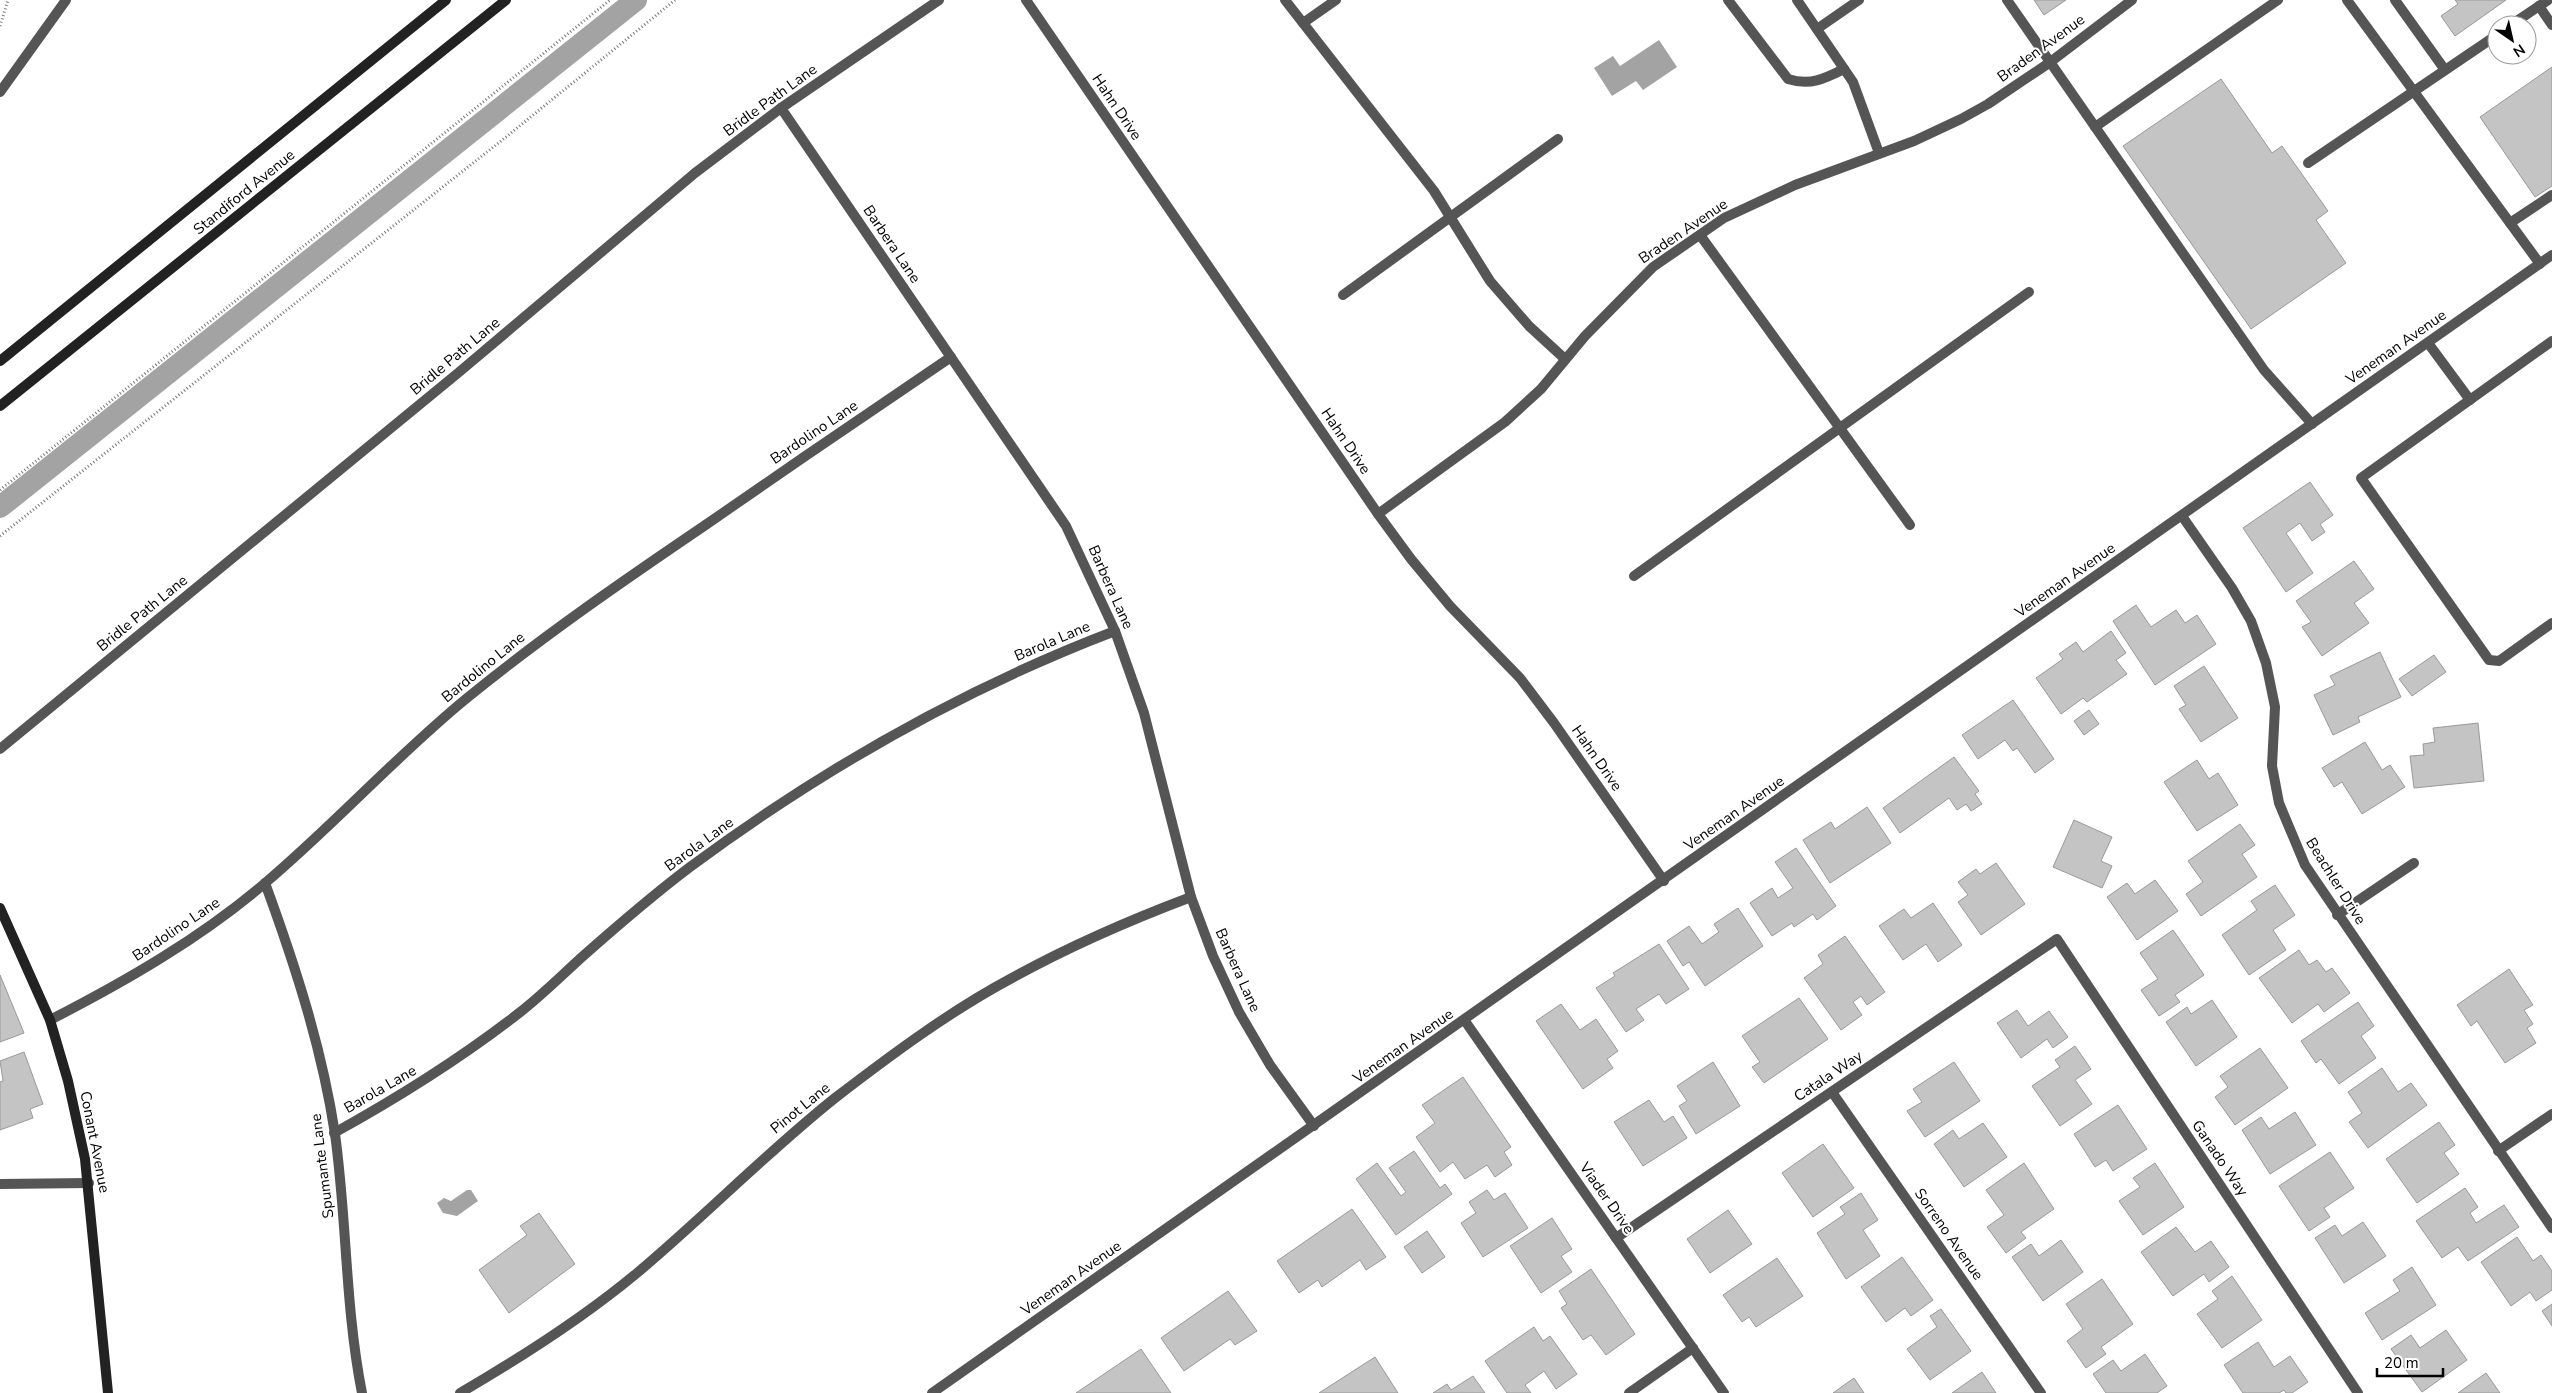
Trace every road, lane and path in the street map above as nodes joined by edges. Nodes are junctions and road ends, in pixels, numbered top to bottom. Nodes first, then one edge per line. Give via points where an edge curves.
1 (8, 0) edge
2 (66, 0) edge
3 (446, 0) edge
4 (506, 0) edge
5 (610, 0) edge
6 (675, 0) edge
7 (939, 0) edge
8 (1026, 0) edge
9 (1285, 0) edge
10 (1336, 0) edge
11 (1728, 0) edge
12 (1798, 0) edge
13 (1859, 0) edge
14 (2007, 0) edge
15 (2132, 0) edge
16 (2278, 0) edge
17 (2347, 0) edge
18 (2395, 0) edge
19 (2544, 3) edge
20 (2526, 15) edge
21 (1303, 23) junction
22 (2552, 25) edge
23 (0, 26) edge
24 (1817, 28) junction
25 (2487, 42) edge
26 (2049, 62) junction
27 (1844, 69) junction
28 (2445, 70) junction
29 (2413, 91) junction
30 (0, 92) edge
31 (782, 108) junction
32 (2095, 127) junction
33 (1558, 139) dead end
34 (1880, 153) junction
35 (2308, 163) dead end
36 (2552, 195) edge
37 (1451, 218) junction
38 (2510, 223) junction
39 (1700, 235) junction
40 (2552, 255) edge
41 (2540, 264) junction
42 (2029, 292) dead end
43 (1343, 294) dead end
44 (2552, 340) edge
45 (2428, 342) junction
46 (951, 357) junction
47 (1565, 359) junction
48 (0, 361) edge
49 (2470, 400) junction
50 (0, 406) edge
51 (2312, 424) junction
52 (1840, 428) junction
53 (0, 490) edge
54 (1378, 514) junction
55 (2182, 516) junction
56 (1910, 525) dead end
57 (0, 536) edge
58 (1634, 576) dead end
59 (2552, 623) edge
60 (1115, 631) junction
61 (0, 749) edge
62 (2414, 863) dead end
63 (1664, 881) junction
64 (265, 883) junction
65 (1191, 897) junction
66 (0, 908) edge
67 (2338, 915) junction
68 (2057, 939) joint
69 (50, 1020) junction
70 (1465, 1020) junction
71 (1832, 1092) junction
72 (2552, 1114) edge
73 (1314, 1126) junction
74 (334, 1133) junction
75 (2498, 1151) junction
76 (89, 1183) junction
77 (0, 1184) edge
78 (2552, 1228) edge
79 (1616, 1238) junction
80 (1693, 1348) junction
81 (108, 1393) edge
82 (362, 1393) edge
83 (460, 1393) edge
84 (932, 1393) edge
85 (1629, 1393) edge
86 (1724, 1393) edge
87 (2041, 1393) edge
88 (2358, 1393) edge

1 - 23 path
2 - 30 street
3 - 48 main road, Standiford Avenue
4 - 50 main road, Standiford Avenue
5 - 53 path
6 - 57 path
7 - 31 street, Bridle Path Lane
8 - 54 street, Hahn Drive
9 - 21 street
10 - 21 street
11 - 27 street via 1788,79 1802,83 1823,80
12 - 24 street
13 - 24 street
14 - 26 street
15 - 26 street, Braden Avenue
16 - 32 street
17 - 29 street
18 - 28 street
19 - 20 street
19 - 22 street
21 - 37 street via 1434,191
24 - 27 street
25 - 28 street
26 - 32 street
26 - 34 street, Braden Avenue via 1961,119
27 - 34 street via 1853,82
28 - 29 street
29 - 35 street
29 - 38 street
31 - 46 street, Barbera Lane
31 - 61 street, Bridle Path Lane via 695,174
32 - 51 street via 2264,370
33 - 37 street
34 - 39 street, Braden Avenue via 1795,184 1724,218
36 - 38 street
37 - 43 street
37 - 47 street via 1490,281 1529,326
38 - 41 street
39 - 47 street, Braden Avenue via 1653,267
39 - 52 street
40 - 41 street, Veneman Avenue
41 - 45 street, Veneman Avenue
42 - 52 street
44 - 49 street
45 - 49 street
45 - 51 street, Veneman Avenue
46 - 60 street, Barbera Lane via 1066,526
46 - 64 street, Bardolino Lane via 546,636 465,699
47 - 54 street, Braden Avenue via 1541,389 1505,422
49 - 59 street via 2361,478 2489,660 2499,661
51 - 55 street, Veneman Avenue
52 - 56 street
52 - 58 street
54 - 63 street, Hahn Drive via 1450,606 1520,678
55 - 63 street, Veneman Avenue
55 - 67 street, Beachler Drive via 2251,621 2266,662 2274,707 2272,766 2279,803 2305,864
60 - 65 street, Barbera Lane via 1144,713
60 - 74 street, Barola Lane via 999,680 926,717 781,803 689,868 521,1011 456,1060 397,1099
62 - 67 street
63 - 70 street, Veneman Avenue
64 - 69 street, Bardolino Lane via 176,950
64 - 74 street, Spumante Lane via 290,949 312,1022
65 - 73 street, Barbera Lane via 1239,1012 1270,1065
65 - 83 street, Pinot Lane via 1081,942 1011,978 926,1031 777,1147 636,1274 510,1364
66 - 69 main road, Conant Avenue
67 - 75 street, Beachler Drive
68 - 71 street, Catala Way
68 - 88 street, Ganado Way
69 - 76 main road, Conant Avenue via 68,1081
70 - 73 street, Veneman Avenue
70 - 79 street, Viader Drive
71 - 79 street, Catala Way
71 - 87 street, Sorreno Avenue
72 - 75 street
73 - 84 street, Veneman Avenue
74 - 82 street, Spumante Lane via 343,1203 352,1344
75 - 78 street, Beachler Drive
76 - 77 street
76 - 81 main road, Conant Avenue
79 - 80 street, Viader Drive
80 - 85 street
80 - 86 street, Viader Drive

